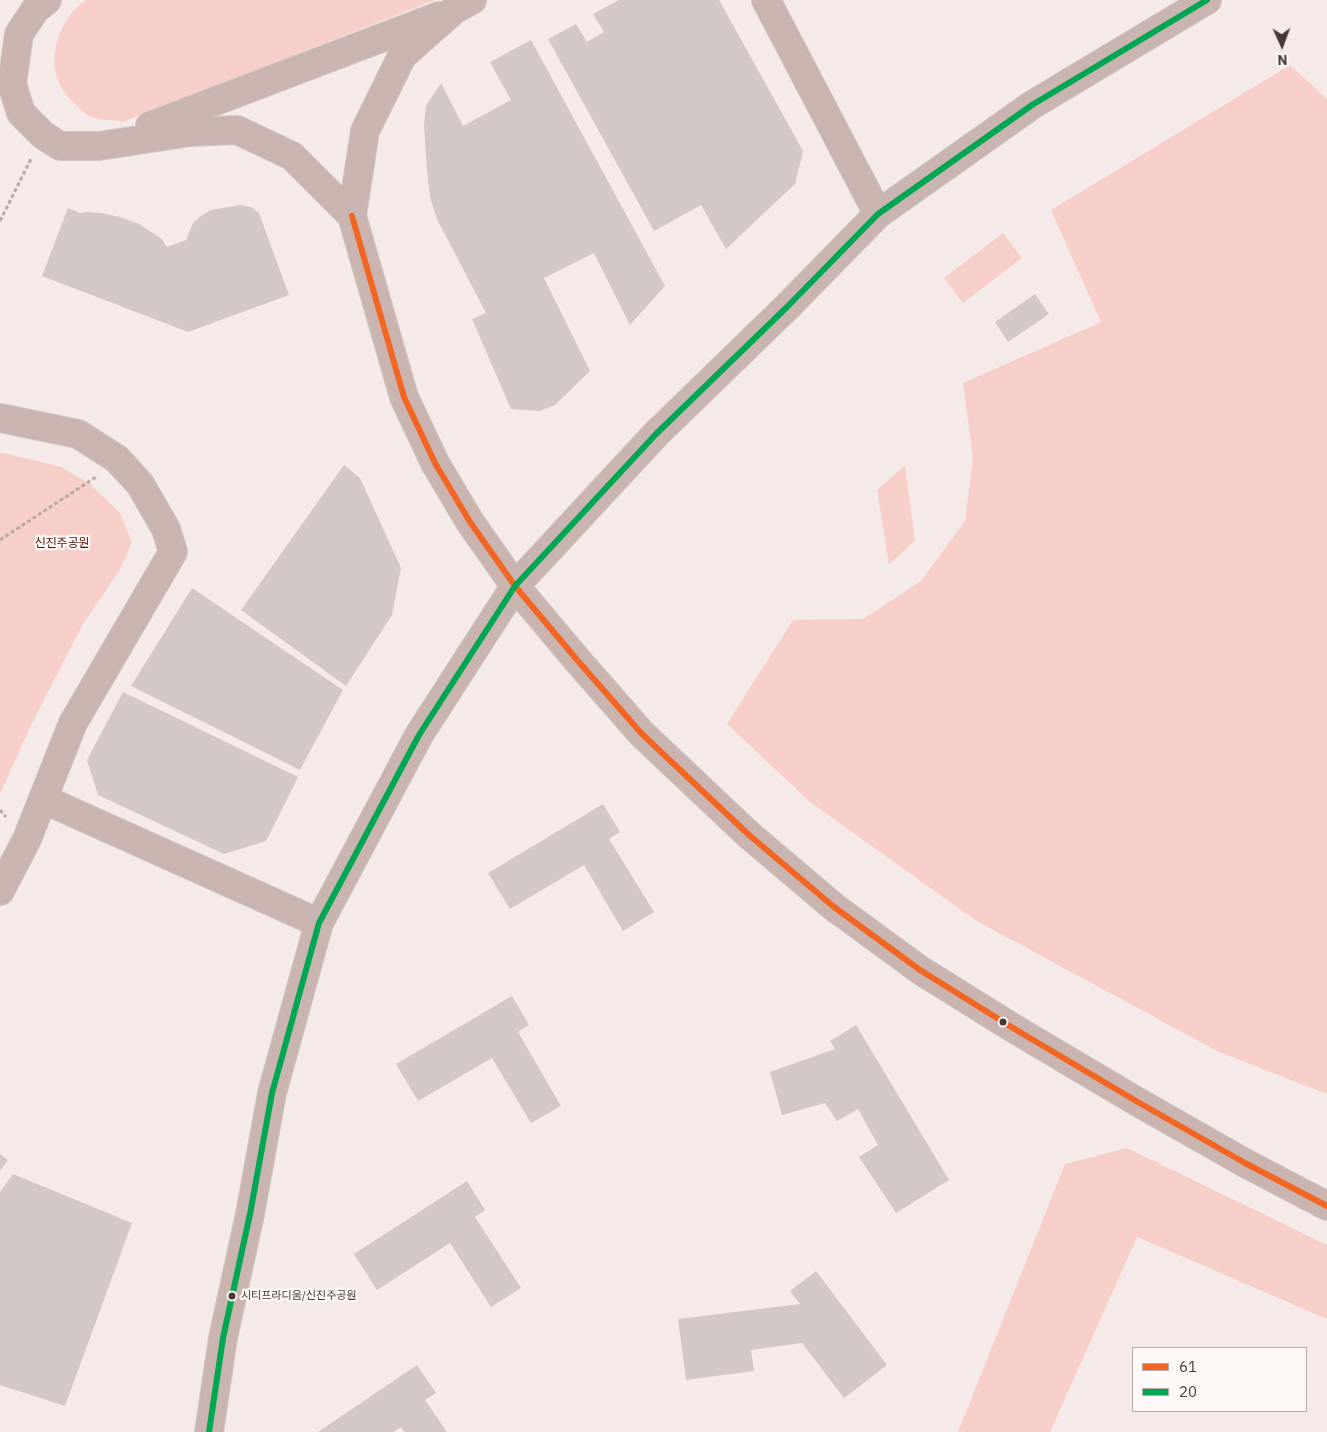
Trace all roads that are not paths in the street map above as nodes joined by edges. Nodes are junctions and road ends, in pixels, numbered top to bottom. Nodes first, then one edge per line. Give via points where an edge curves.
1 (47, 0) edge
2 (766, 0) edge
3 (1205, 0) edge
4 (463, 5) edge
5 (0, 56) edge
6 (6, 82) edge
7 (99, 146) junction
8 (878, 214) junction
9 (352, 216) junction
10 (0, 418) edge
11 (515, 586) junction
12 (44, 799) junction
13 (0, 891) edge
14 (319, 923) junction
15 (1327, 1206) edge
16 (208, 1432) edge

1 - 6 street via 35,10 19,34
2 - 8 street
3 - 8 street via 1032,105
4 - 7 street
4 - 9 street via 402,56 365,131
5 - 6 street
6 - 7 street via 22,113 43,135 60,146
7 - 9 street via 190,132 237,130 292,156
8 - 11 street via 656,434
9 - 11 street via 404,397 435,463 465,514
10 - 12 street via 78,434 117,459 140,484 166,529 172,552 73,723
11 - 14 street via 419,735
11 - 15 street via 642,734 749,835 834,907 920,970 1013,1028 1228,1154
12 - 13 street
12 - 14 street
14 - 16 street via 272,1093 223,1338

